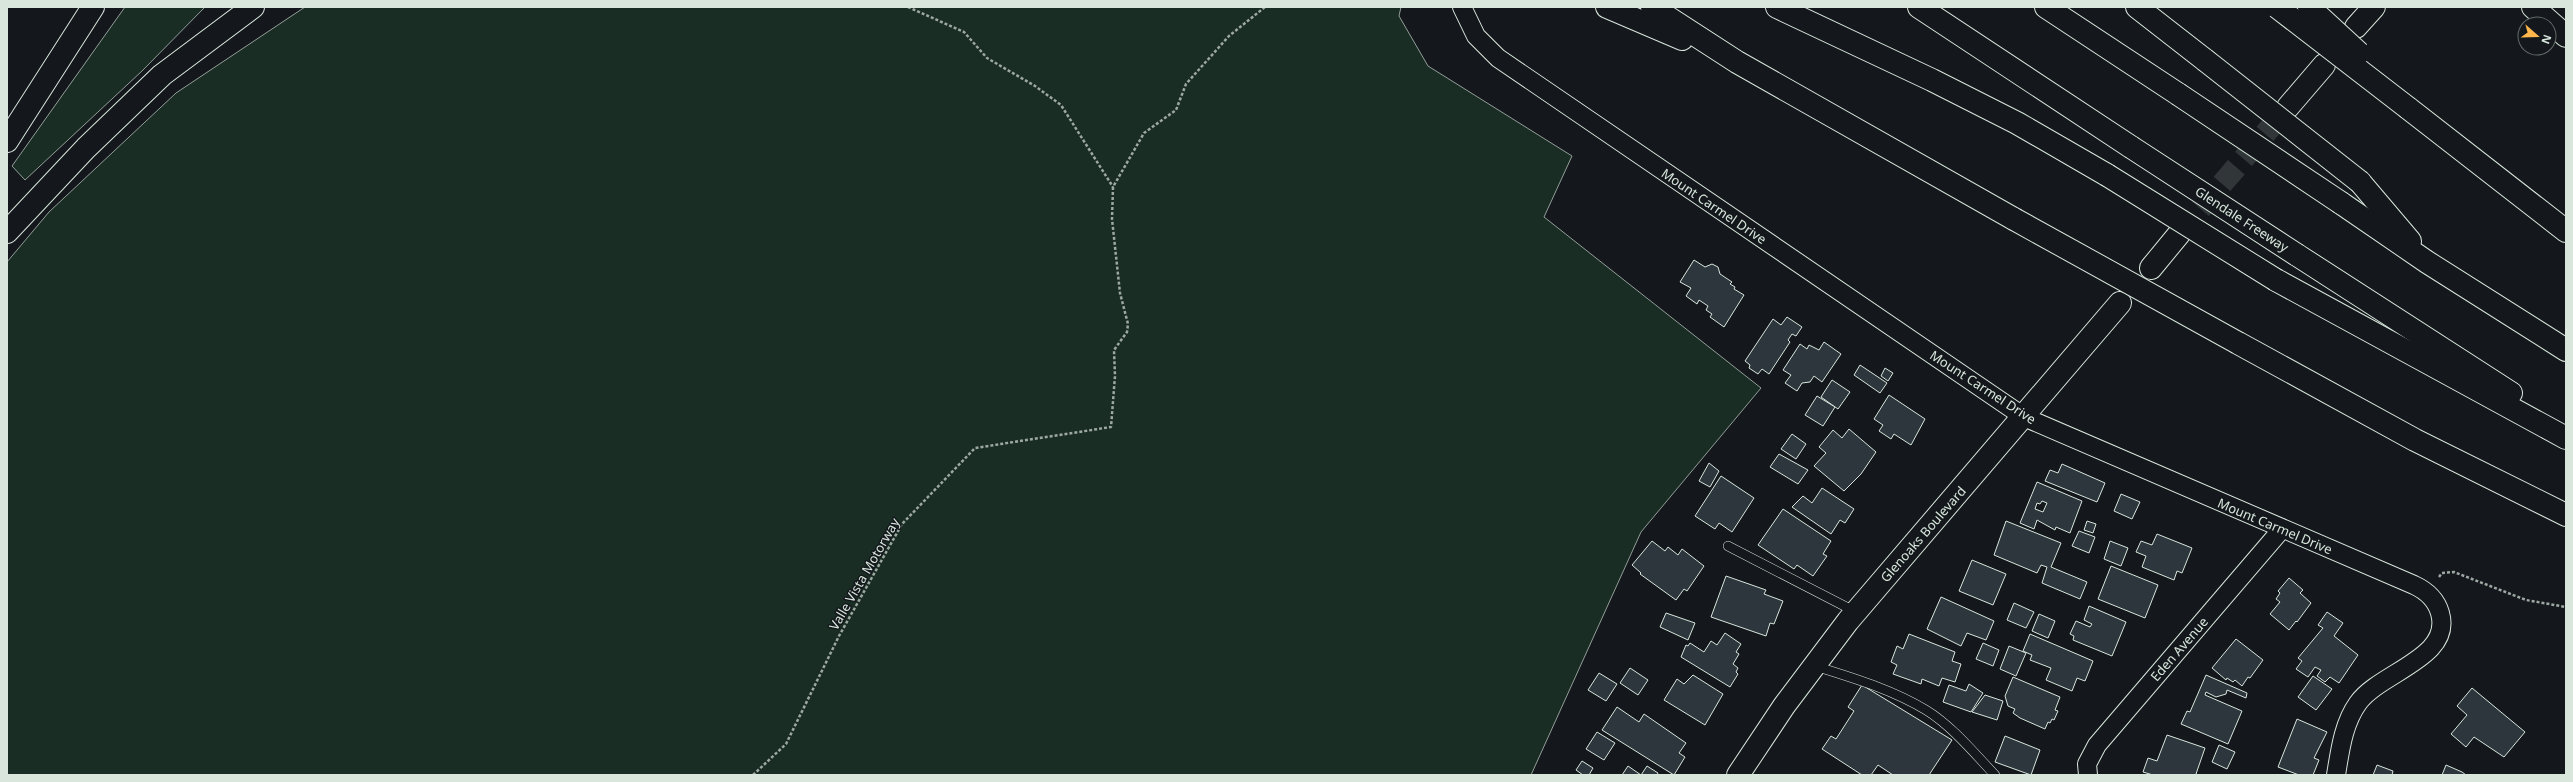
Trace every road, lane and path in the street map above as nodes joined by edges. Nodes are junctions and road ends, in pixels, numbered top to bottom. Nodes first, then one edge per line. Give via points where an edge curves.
1 (93, 7) edge
2 (253, 7) edge
3 (908, 7) edge
4 (1265, 7) edge
5 (1462, 7) edge
6 (1607, 7) edge
7 (1652, 7) edge
8 (1777, 7) edge
9 (1920, 7) edge
10 (2046, 7) edge
11 (2137, 7) edge
12 (2277, 7) edge
13 (2309, 7) edge
14 (2374, 7) edge
15 (2533, 7) edge
16 (2356, 27) dead end
17 (2566, 36) edge
18 (1737, 62) junction
19 (2324, 66) dead end
20 (2410, 105) junction
21 (2288, 107) tunnel mouth
22 (7, 140) edge
23 (1113, 187) junction
24 (2566, 231) edge
25 (7, 232) edge
26 (2179, 234) tunnel mouth
27 (2427, 262) junction
28 (2151, 268) dead end
29 (2120, 303) dead end
30 (2566, 350) edge
31 (2024, 417) junction
32 (2566, 428) edge
33 (2566, 438) edge
34 (2566, 515) edge
35 (2282, 529) junction
36 (1728, 546) dead end
37 (2430, 594) junction
38 (2566, 607) edge
39 (1856, 612) junction
40 (1815, 666) junction
41 (753, 775) edge
42 (1738, 775) edge
43 (1996, 775) edge
44 (2087, 775) edge
45 (2336, 775) edge

1 - 22 main road
2 - 25 main road via 162,75 86,148
3 - 23 path via 964,32 987,58 1035,86 1061,105
4 - 23 path via 1229,36 1186,84 1176,110 1144,133
5 - 31 street, Mount Carmel Drive via 1476,36 1498,58
6 - 18 main road
7 - 18 main road
8 - 33 main road, bridge via 2017,123 2107,175 2276,280
9 - 32 main road, Glendale Freeway, bridge via 2131,147
10 - 27 main road, bridge
11 - 27 main road, bridge via 2360,182
12 - 20 main road, bridge
13 - 20 main road, bridge
14 - 16 main road
15 - 17 main road
18 - 34 main road, bridge via 2014,219 2415,440
19 - 21 main road
20 - 24 main road via 2458,147
23 - 41 path, Valle Vista Motorway via 1112,219 1120,293 1128,324 1127,332 1114,350 1115,376 1111,427 975,448 902,524 839,636 786,744
26 - 28 main road
27 - 30 main road
29 - 31 main road, Glenoaks Boulevard
31 - 35 street, Mount Carmel Drive
31 - 39 main road, Glenoaks Boulevard
35 - 37 street, Mount Carmel Drive
35 - 44 street, Eden Avenue via 2097,745 2088,764
36 - 39 lane
37 - 38 path via 2442,573 2454,572 2526,600
37 - 45 street via 2435,600 2440,616 2438,641 2427,653 2375,686 2358,702 2342,740
39 - 40 main road, Glenoaks Boulevard
40 - 42 main road, Glenoaks Boulevard via 1784,706
40 - 43 lane via 1872,683 1927,710 1957,735

